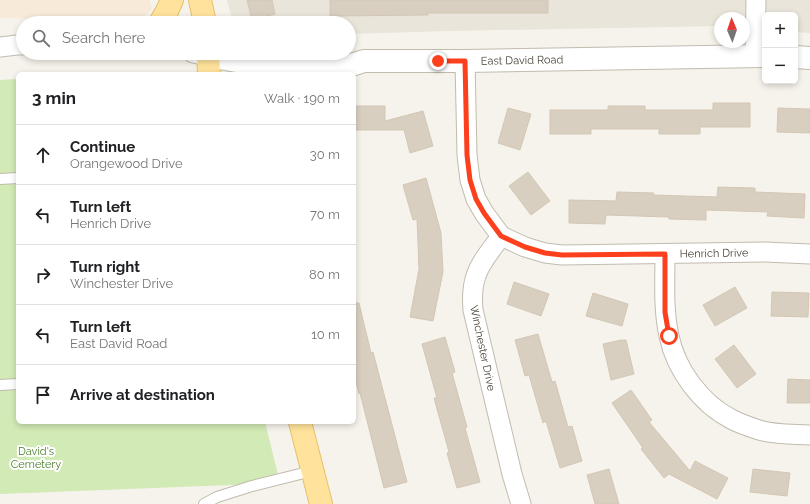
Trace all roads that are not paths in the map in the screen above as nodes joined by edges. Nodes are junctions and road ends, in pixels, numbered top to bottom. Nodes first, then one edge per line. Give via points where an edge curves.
1 (172, 0) edge
2 (200, 0) edge
3 (756, 0) edge
4 (164, 16) edge
5 (204, 16) edge
6 (16, 45) edge
7 (0, 47) edge
8 (760, 56) edge
9 (798, 57) edge
10 (810, 58) edge
11 (217, 60) edge
12 (465, 61) junction
13 (16, 178) edge
14 (0, 179) edge
15 (501, 236) junction
16 (665, 254) junction
17 (810, 254) edge
18 (0, 384) edge
19 (16, 384) edge
20 (300, 424) edge
21 (810, 435) edge
22 (312, 471) junction
23 (204, 504) edge
24 (321, 504) edge
25 (521, 504) edge

1 - 4 main road
2 - 5 main road
3 - 8 street
6 - 7 street
8 - 12 street, East David Road
9 - 10 street
11 - 12 street, East David Road via 345,67 364,61
12 - 15 street via 470,180 476,199
13 - 14 lane
15 - 16 street, Henrich Drive via 525,247 562,255
15 - 25 street, Winchester Drive via 476,275 472,293 473,310
16 - 17 street, Henrich Drive
16 - 21 street via 665,312 669,336 688,381 716,410 733,420 760,430
18 - 19 lane
20 - 22 main road
22 - 23 lane via 238,490
22 - 24 main road

